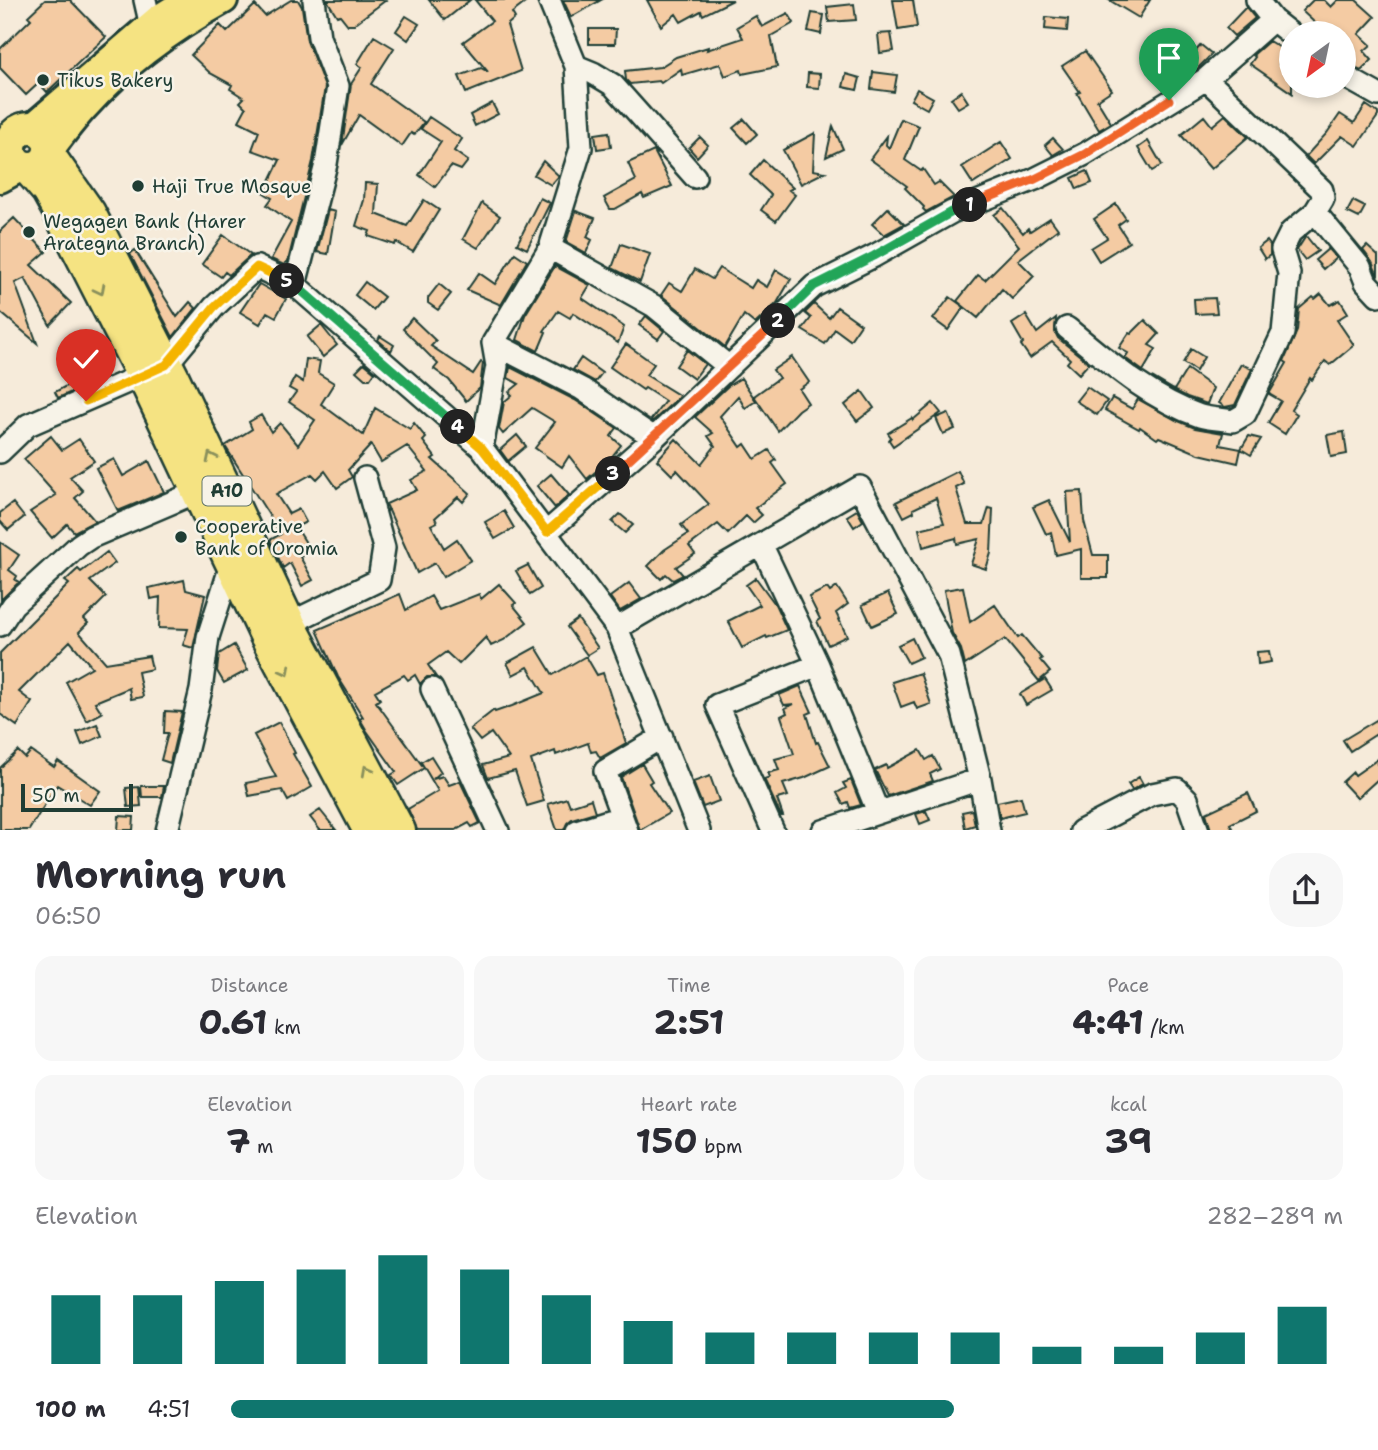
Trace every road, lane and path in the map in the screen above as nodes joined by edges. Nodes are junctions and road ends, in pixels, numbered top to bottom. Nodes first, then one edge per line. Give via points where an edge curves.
1 (188, 0) edge
2 (224, 0) edge
3 (314, 0) edge
4 (549, 0) edge
5 (1257, 0) edge
6 (1273, 20) junction
7 (151, 23) edge
8 (1279, 25) edge
9 (576, 66) junction
10 (1206, 79) junction
11 (1356, 83) edge
12 (1378, 95) edge
13 (21, 151) edge
14 (695, 177) dead end
15 (1315, 212) junction
16 (550, 248) junction
17 (295, 285) junction
18 (1378, 295) edge
19 (1067, 328) dead end
20 (493, 342) junction
21 (729, 368) junction
22 (155, 371) junction
23 (654, 438) junction
24 (482, 448) junction
25 (0, 452) edge
26 (365, 478) dead end
27 (199, 491) junction
28 (547, 532) junction
29 (762, 547) junction
30 (232, 562) junction
31 (0, 625) edge
32 (617, 628) junction
33 (278, 629) junction
34 (818, 665) junction
35 (432, 689) dead end
36 (662, 737) junction
37 (980, 779) junction
38 (878, 813) junction
39 (624, 824) edge
40 (851, 826) edge
41 (167, 830) edge
42 (370, 830) edge
43 (398, 830) edge
44 (498, 830) edge
45 (584, 830) edge
46 (699, 830) edge
47 (772, 830) edge
48 (829, 830) edge
49 (989, 830) edge
50 (1083, 830) edge
51 (1198, 830) edge

1 - 7 main road
2 - 7 main road
3 - 17 street via 319,37 338,86 326,164
4 - 9 street
5 - 6 street
6 - 8 street
6 - 10 street
7 - 13 main road
9 - 14 street via 613,85
9 - 16 street via 581,148
10 - 15 street via 1322,190 1323,200
10 - 21 street via 1085,154 952,212 814,286
11 - 12 street
13 - 22 highway, A10
15 - 18 street
15 - 19 street via 1291,232 1282,250 1289,273 1283,333 1245,414 1233,421 1201,416 1172,403 1123,373
16 - 20 street
16 - 21 street via 654,306
17 - 22 street via 257,267
17 - 24 street
20 - 23 street via 582,389
20 - 24 street via 497,366
21 - 23 street
22 - 25 street via 28,425
22 - 27 highway, A10
33 -> 22 highway, A10
23 - 28 street
24 - 28 street
26 - 33 street via 384,548 379,580
27 - 30 highway, A10
27 - 31 street via 79,545 13,606
28 - 32 street
29 - 32 street
29 - 34 street
29 - 37 street via 860,487 949,655
30 - 33 highway, A10
30 - 41 street via 208,636 201,690
32 - 36 street
33 -> 42 highway, A10
43 -> 33 highway, A10
34 - 38 street
34 - 47 street via 717,705
35 - 44 street
36 - 39 street via 605,771
36 - 46 street
37 - 38 street
37 - 49 street
38 - 40 street
39 - 45 street
40 - 48 street
50 - 51 street via 1152,794 1177,789 1187,799

